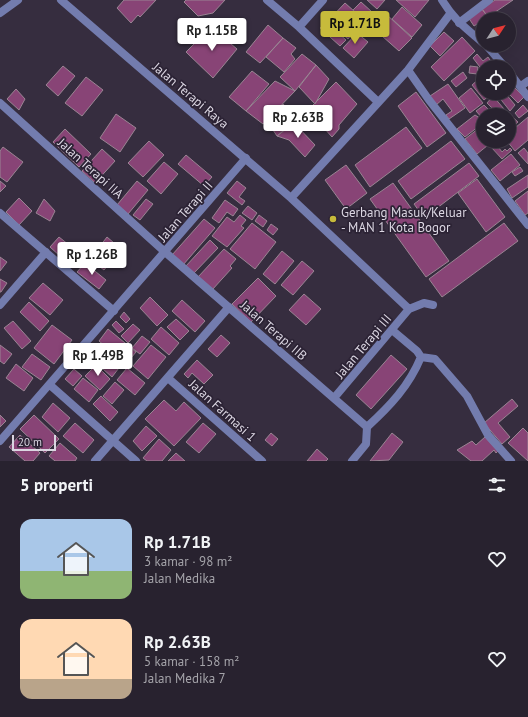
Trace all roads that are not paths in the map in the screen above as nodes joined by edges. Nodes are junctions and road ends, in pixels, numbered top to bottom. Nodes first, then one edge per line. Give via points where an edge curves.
1 (18, 0) edge
2 (61, 0) edge
3 (267, 0) edge
4 (323, 0) edge
5 (442, 0) edge
6 (489, 0) edge
7 (0, 14) edge
8 (450, 14) junction
9 (459, 23) junction
10 (299, 27) junction
11 (476, 37) edge
12 (492, 52) edge
13 (499, 60) edge
14 (408, 70) junction
15 (516, 80) edge
16 (528, 81) edge
17 (521, 86) junction
18 (528, 97) edge
19 (378, 102) junction
20 (0, 103) edge
21 (246, 158) junction
22 (291, 198) junction
23 (0, 213) edge
24 (528, 225) edge
25 (46, 252) junction
26 (165, 252) junction
27 (0, 305) edge
28 (432, 305) dead end
29 (229, 307) junction
30 (409, 309) junction
31 (114, 311) junction
32 (392, 330) junction
33 (421, 357) junction
34 (168, 378) junction
35 (50, 385) junction
36 (334, 398) junction
37 (367, 427) junction
38 (0, 441) edge
39 (113, 441) junction
40 (95, 461) edge
41 (136, 461) edge
42 (262, 461) edge
43 (352, 461) edge
44 (511, 461) edge

1 - 7 street
2 - 21 street, Jalan Terapi Raya
3 - 10 street
4 - 10 street
5 - 8 street
6 - 9 street
8 - 9 street
8 - 14 street
9 - 11 street
10 - 19 street
12 - 13 street
14 - 19 street
14 - 24 street
15 - 17 street
16 - 17 street
17 - 18 street
19 - 22 street
20 - 26 street, Jalan Terapi IIA
21 - 22 street, Jalan Terapi Raya
21 - 26 street, Jalan Terapi II
22 - 30 street, Jalan Terapi Raya
23 - 25 street
25 - 27 street
25 - 31 street
26 - 29 street, Jalan Terapi IIB
26 - 31 street, Jalan Terapi II
28 - 30 street via 424,303
29 - 34 street
29 - 36 street, Jalan Terapi IIB
30 - 32 street, Jalan Terapi III
31 - 35 street, Jalan Terapi II
32 - 33 street
32 - 36 street, Jalan Terapi III
33 - 37 street via 398,398
33 - 44 street via 435,359 467,396 488,435
34 - 39 street
34 - 42 street, Jalan Farmasi 1
35 - 38 street, Jalan Terapi II
35 - 39 street
36 - 37 street, Jalan Terapi IIB
37 - 43 street via 366,444
39 - 40 street
39 - 41 street

